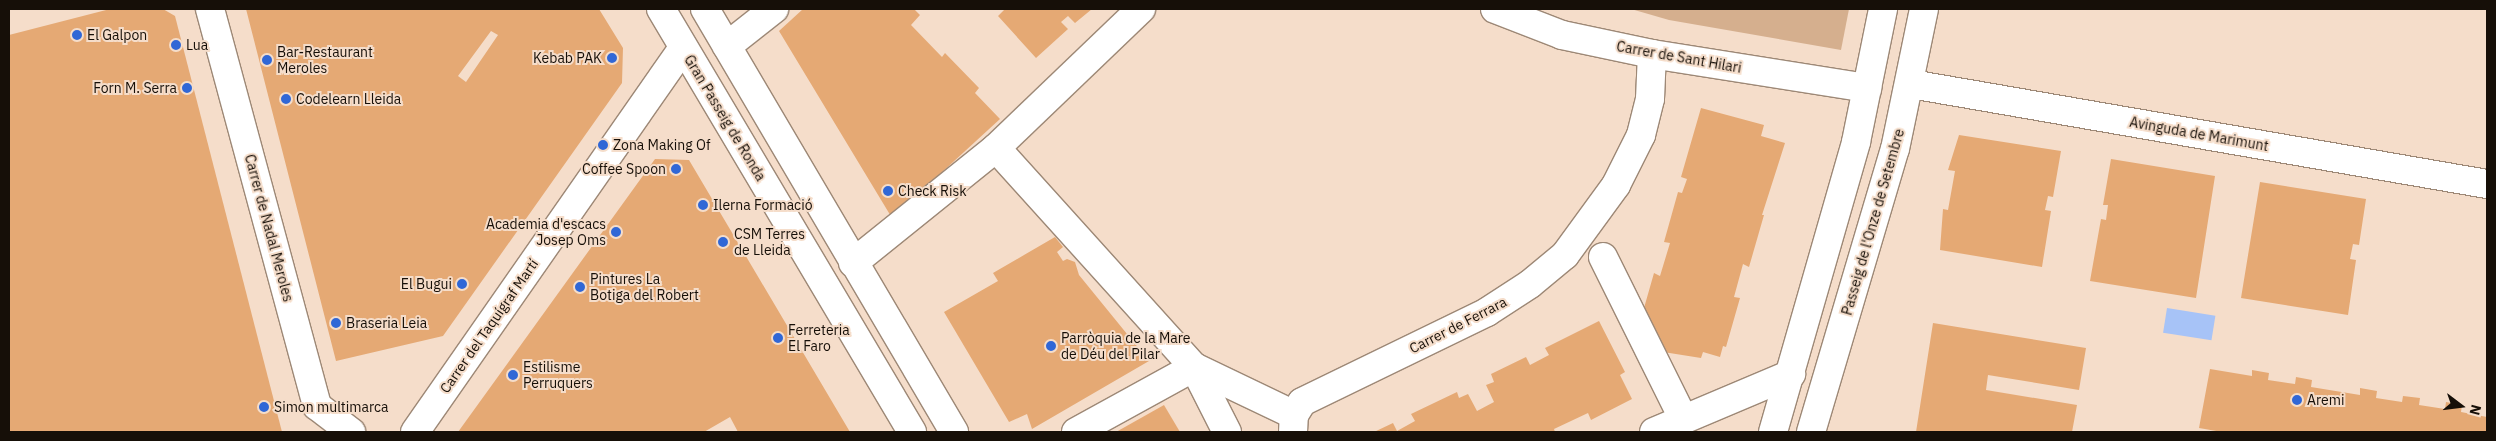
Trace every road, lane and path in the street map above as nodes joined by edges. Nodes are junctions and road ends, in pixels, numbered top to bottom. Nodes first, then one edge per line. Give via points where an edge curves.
1 (210, 9) edge
2 (660, 9) edge
3 (705, 9) edge
4 (1141, 9) edge
5 (1495, 9) edge
6 (1882, 9) edge
7 (1924, 9) edge
8 (770, 10) edge
9 (727, 46) junction
10 (683, 48) junction
11 (1652, 54) junction
12 (1911, 84) junction
13 (1867, 88) junction
14 (996, 148) junction
15 (2487, 184) edge
16 (1603, 257) dead end
17 (853, 263) junction
18 (1194, 367) junction
19 (1791, 374) junction
20 (1684, 418) junction
21 (1293, 426) edge
22 (351, 432) edge
23 (414, 432) edge
24 (912, 432) edge
25 (954, 432) edge
26 (1076, 432) edge
27 (1227, 432) edge
28 (1654, 432) edge
29 (1773, 432) edge
30 (1811, 432) edge

1 - 22 street, Carrer de Nadal Meroles via 317,406
2 - 10 street, Gran Passeig de Ronda
3 - 9 street
4 - 14 street
5 - 11 street, Carrer de Sant Hilari via 1562,35
6 - 13 street
7 - 12 street, Passeig de l'Onze de Setembre
8 - 9 street
9 - 17 street
10 - 23 street, Carrer del Taquígraf Martí
10 - 24 street, Gran Passeig de Ronda
11 - 13 street, Carrer de Sant Hilari
11 - 21 street, Carrer de Ferrara via 1650,99 1641,135 1616,185 1565,254 1509,300 1302,402
12 - 15 street, Avinguda de Marimunt
12 - 30 street, Passeig de l'Onze de Setembre via 1896,149
13 - 19 street via 1856,142
14 - 17 street
14 - 18 street
16 - 20 street
17 - 25 street
18 - 21 street
18 - 26 street
18 - 27 street
19 - 20 street
19 - 29 street
20 - 28 street

